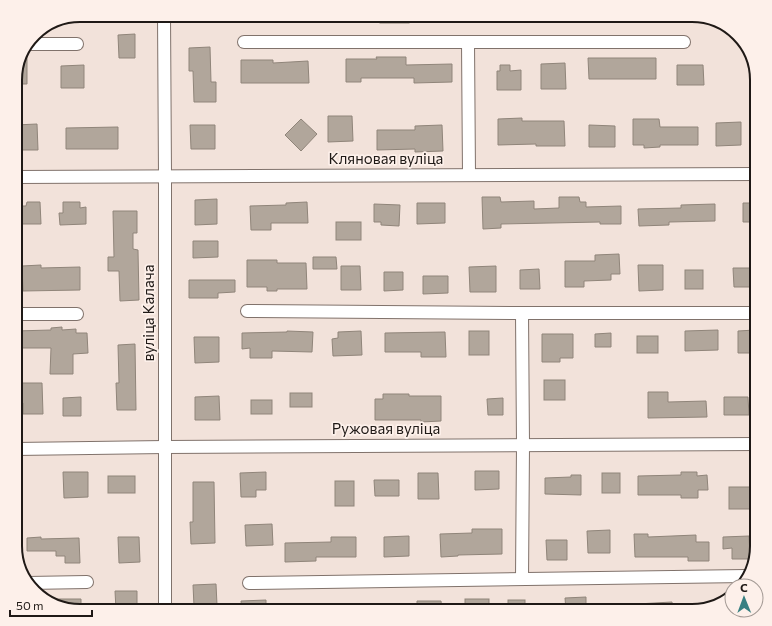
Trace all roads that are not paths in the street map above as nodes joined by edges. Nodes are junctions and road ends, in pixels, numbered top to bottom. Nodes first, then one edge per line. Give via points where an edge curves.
1 (164, 22) edge
2 (244, 42) dead end
3 (468, 42) junction
4 (684, 42) dead end
5 (35, 44) edge
6 (77, 44) dead end
7 (750, 174) edge
8 (469, 175) junction
9 (165, 176) junction
10 (22, 177) edge
11 (247, 311) dead end
12 (750, 313) edge
13 (22, 314) edge
14 (77, 314) dead end
15 (522, 314) junction
16 (750, 444) edge
17 (523, 445) junction
18 (165, 446) junction
19 (22, 448) edge
20 (741, 576) edge
21 (522, 579) junction
22 (87, 582) dead end
23 (36, 583) edge
24 (249, 583) dead end
25 (165, 604) edge

1 - 9 street, вуліца Калача
2 - 3 street
3 - 4 street
3 - 8 street
5 - 6 street
7 - 8 street, Кляновая вуліца
8 - 9 street, Кляновая вуліца
9 - 10 street, Кляновая вуліца
9 - 18 street, вуліца Калача
11 - 15 street
12 - 15 street
13 - 14 street
15 - 17 street
16 - 17 street, Ружовая вуліца
17 - 18 street, Ружовая вуліца
17 - 21 street
18 - 19 street, Ружовая вуліца
18 - 25 street, вуліца Калача
20 - 21 street
21 - 24 street
22 - 23 street

